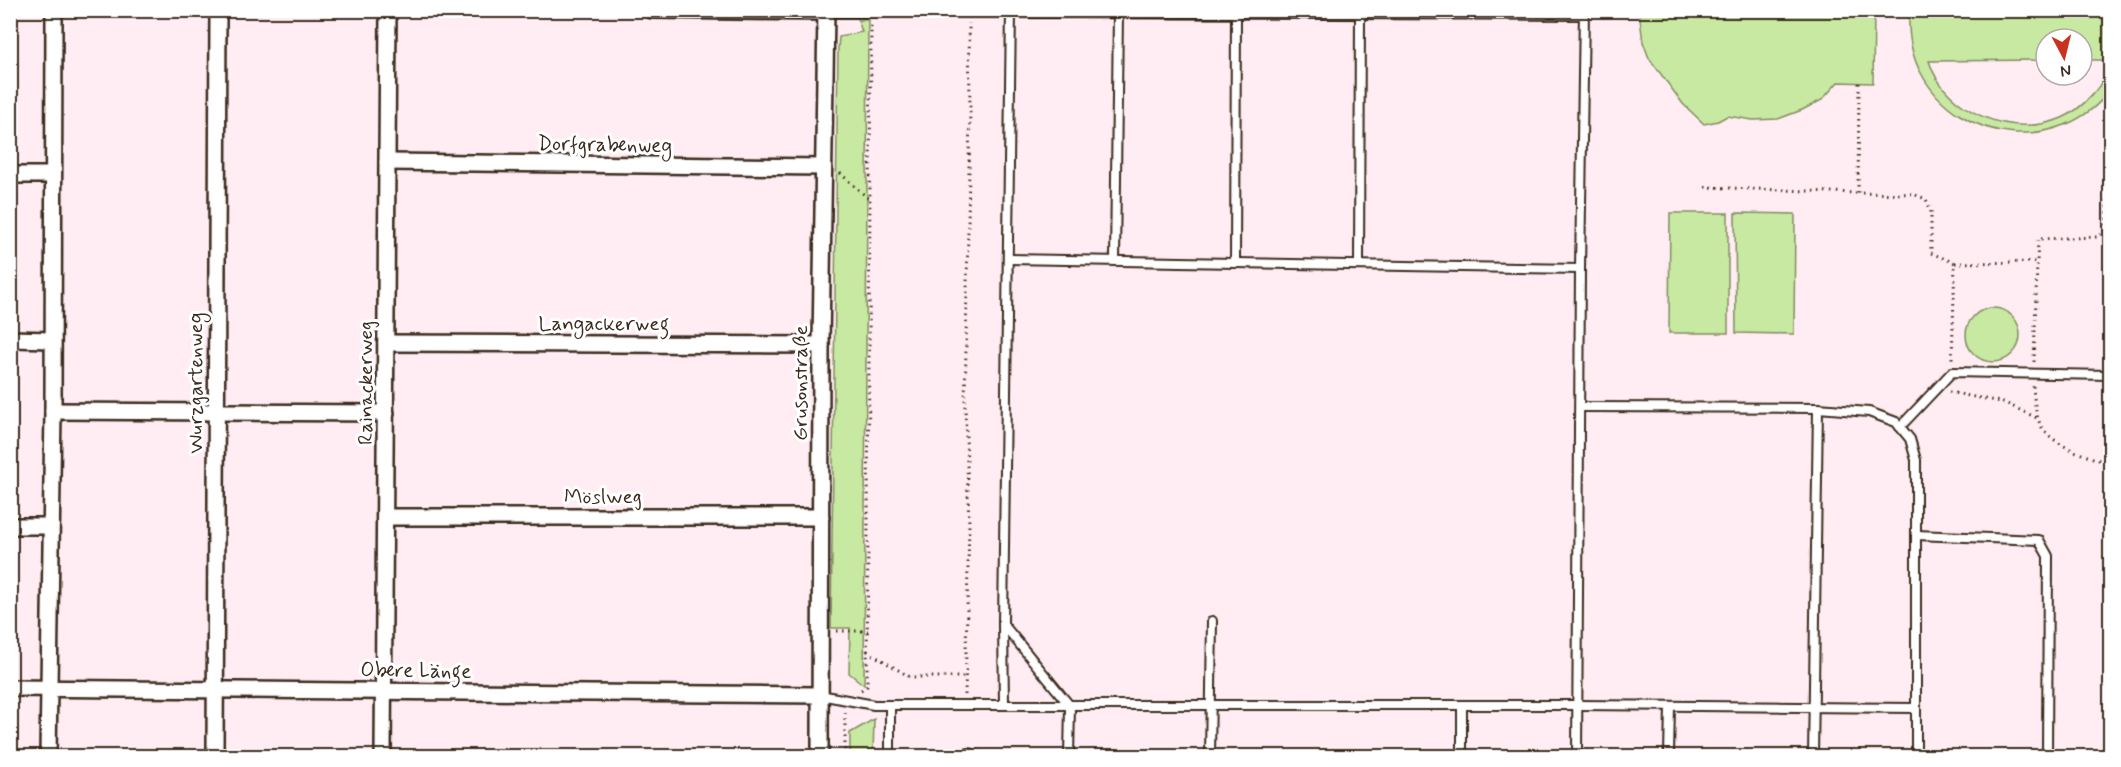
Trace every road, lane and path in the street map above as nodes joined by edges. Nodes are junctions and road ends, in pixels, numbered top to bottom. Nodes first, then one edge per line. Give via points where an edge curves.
1 (54, 10) edge
2 (218, 10) edge
3 (388, 10) edge
4 (652, 10) edge
5 (825, 11) edge
6 (872, 12) junction
7 (1011, 12) edge
8 (1504, 12) edge
9 (969, 13) junction
10 (1118, 13) junction
11 (1584, 13) edge
12 (1236, 14) junction
13 (1360, 14) junction
14 (1859, 83) dead end
15 (2110, 111) edge
16 (387, 162) junction
17 (823, 167) junction
18 (10, 175) edge
19 (53, 175) junction
20 (1705, 187) dead end
21 (1858, 193) junction
22 (870, 200) junction
23 (1009, 259) junction
24 (1115, 261) junction
25 (1234, 263) junction
26 (1955, 263) junction
27 (1359, 265) junction
28 (1580, 269) junction
29 (10, 339) edge
30 (53, 340) junction
31 (386, 343) junction
32 (821, 345) junction
33 (1952, 372) junction
34 (2110, 375) edge
35 (1935, 390) junction
36 (1580, 407) junction
37 (1818, 408) junction
38 (53, 411) junction
39 (216, 412) junction
40 (386, 413) junction
41 (2039, 419) dead end
42 (1900, 427) junction
43 (385, 517) junction
44 (821, 517) junction
45 (10, 526) edge
46 (51, 526) junction
47 (1916, 535) junction
48 (1212, 621) dead end
49 (1003, 624) junction
50 (820, 631) junction
51 (868, 631) junction
52 (867, 651) junction
53 (965, 677) junction
54 (10, 688) edge
55 (49, 688) junction
56 (214, 690) junction
57 (382, 690) junction
58 (820, 695) junction
59 (846, 700) junction
60 (890, 705) junction
61 (1004, 705) junction
62 (1462, 705) junction
63 (1577, 705) junction
64 (965, 706) junction
65 (1070, 706) junction
66 (1210, 706) junction
67 (1670, 706) junction
68 (1814, 707) junction
69 (1915, 708) junction
70 (48, 756) edge
71 (215, 756) edge
72 (382, 756) edge
73 (820, 756) edge
74 (845, 756) edge
75 (890, 756) edge
76 (958, 756) edge
77 (978, 756) edge
78 (1069, 756) edge
79 (1210, 756) edge
80 (1462, 756) edge
81 (1577, 756) edge
82 (1670, 756) edge
83 (1814, 756) edge
84 (1916, 756) edge
85 (2047, 756) edge

1 - 19 street
2 - 39 street, Wurzgartenweg
3 - 16 street, Rainackerweg
4 - 5 street
5 - 6 lane
5 - 17 street, Grusonstraße
6 - 9 lane
6 - 22 path
7 - 9 lane
7 - 10 lane
7 - 23 lane
8 - 11 lane
8 - 13 lane
9 - 53 path via 965,405 969,525
10 - 12 lane
10 - 24 lane
11 - 28 lane
12 - 13 lane
12 - 25 lane
13 - 27 lane
14 - 21 path
15 - 26 path via 2105,231 2098,237 2038,239 2037,262
16 - 17 street, Dorfgrabenweg
16 - 31 street, Rainackerweg
17 - 22 path via 834,168
17 - 32 street, Grusonstraße
18 - 19 street
19 - 30 street
20 - 21 path
21 - 26 path via 1913,194 1926,199 1931,211 1931,254
22 - 51 path
23 - 24 lane
23 - 49 lane
24 - 25 lane
25 - 27 lane
26 - 33 path
27 - 28 lane
28 - 36 lane
29 - 30 street
30 - 38 street
31 - 32 street, Langackerweg
31 - 40 street, Rainackerweg
32 - 44 street, Grusonstraße
33 - 34 lane
33 - 35 lane
35 - 41 path via 2005,403
35 - 42 lane
36 - 37 lane
36 - 63 lane
37 - 42 lane via 1869,412
37 - 68 lane
38 - 39 street
38 - 46 street
39 - 40 street
39 - 56 street, Wurzgartenweg
40 - 43 street, Rainackerweg
42 - 47 lane via 1910,439 1916,460
43 - 44 street, Möslweg
43 - 57 street, Rainackerweg
44 - 50 street, Grusonstraße
45 - 46 street
46 - 55 street
47 - 69 lane
47 - 85 lane via 2038,540 2048,556
48 - 66 lane
49 - 61 lane
49 - 65 lane
50 - 51 path
50 - 58 street, Grusonstraße
51 - 52 path
52 - 53 path via 910,677
52 - 59 path via 867,686
53 - 64 path
54 - 55 street, Obere Länge
55 - 56 street, Obere Länge
55 - 70 street
56 - 57 street, Obere Länge
56 - 71 street, Wurzgartenweg
57 - 58 street, Obere Länge
57 - 72 street, Rainackerweg
58 - 59 lane
58 - 73 street, Grusonstraße
59 - 60 lane
59 - 74 path
60 - 64 lane
60 - 75 lane
61 - 64 lane
61 - 65 lane
62 - 63 lane
62 - 66 lane
62 - 80 lane
63 - 67 lane
63 - 81 lane
65 - 66 lane
65 - 78 lane
66 - 79 lane
67 - 68 lane
67 - 82 lane
68 - 69 lane
68 - 83 lane
69 - 84 lane
76 - 77 lane

